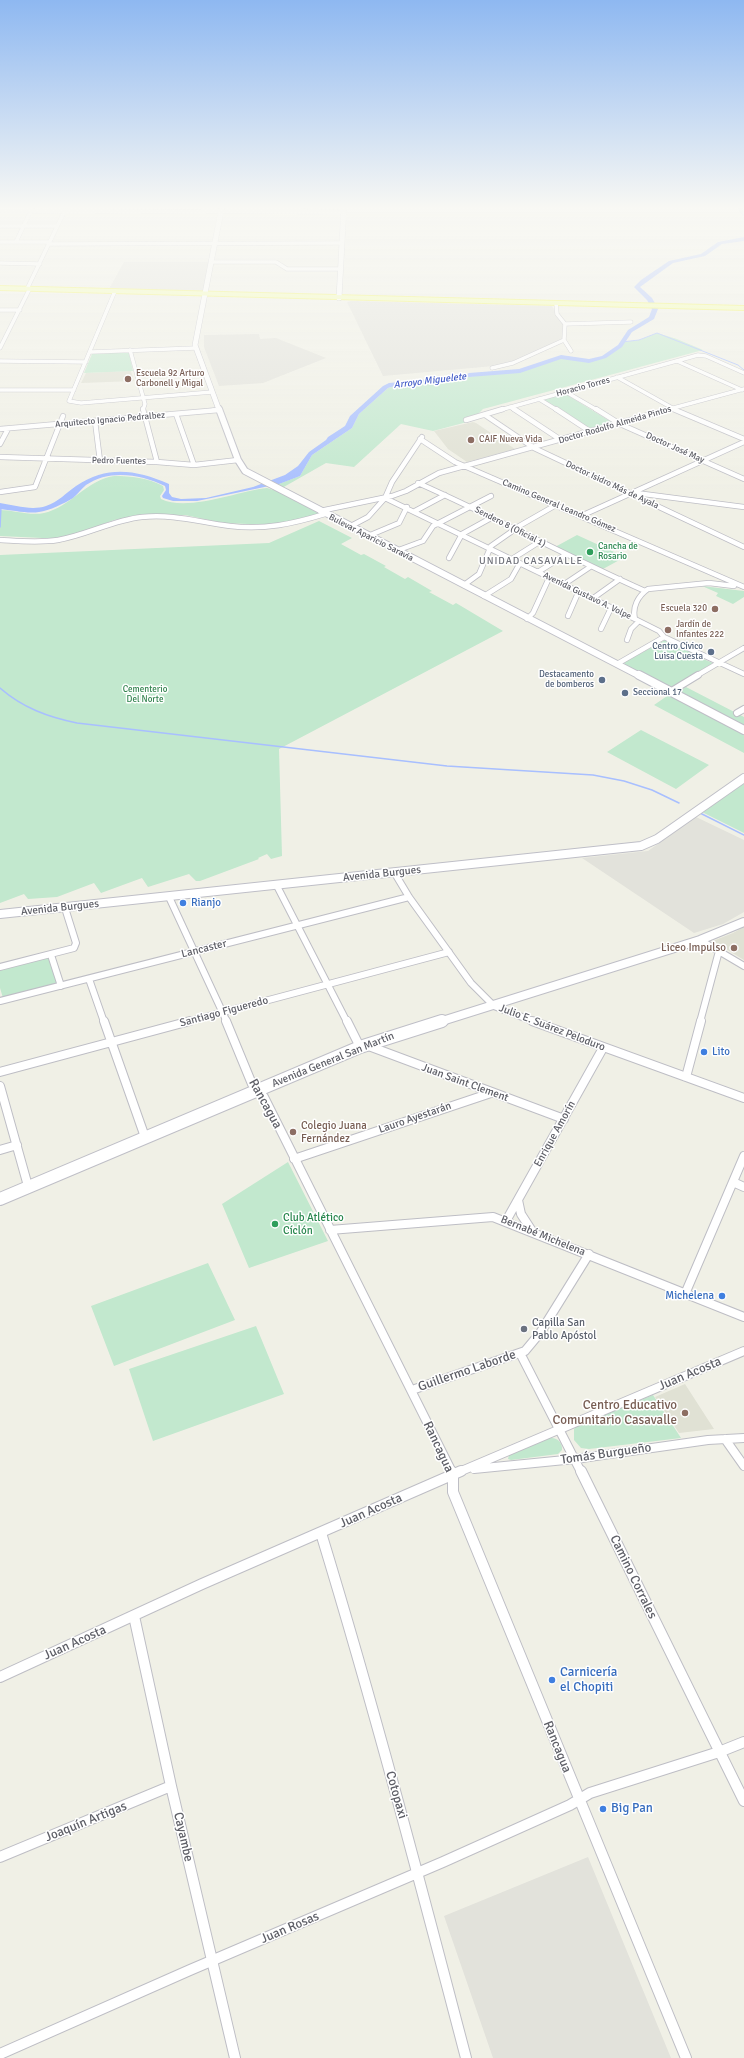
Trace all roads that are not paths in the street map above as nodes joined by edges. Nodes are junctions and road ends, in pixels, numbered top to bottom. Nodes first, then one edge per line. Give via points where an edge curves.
1 (24, 302) edge
2 (111, 302) edge
3 (202, 302) edge
4 (514, 302) edge
5 (556, 303) junction
6 (744, 308) edge
7 (0, 310) edge
8 (20, 310) junction
9 (631, 322) dead end
10 (565, 324) junction
11 (0, 334) edge
12 (7, 334) junction
13 (564, 340) junction
14 (0, 348) edge
15 (196, 348) junction
16 (130, 350) junction
17 (571, 351) dead end
18 (91, 352) junction
19 (0, 361) edge
20 (677, 361) junction
21 (86, 362) junction
22 (492, 368) dead end
23 (744, 373) edge
24 (617, 377) junction
25 (0, 390) edge
26 (74, 390) junction
27 (743, 390) edge
28 (212, 392) junction
29 (566, 392) junction
30 (143, 397) junction
31 (539, 399) junction
32 (510, 408) junction
33 (672, 409) junction
34 (219, 410) junction
35 (176, 414) junction
36 (485, 415) junction
37 (63, 416) dead end
38 (145, 416) junction
39 (466, 420) dead end
40 (95, 421) junction
41 (60, 424) junction
42 (620, 424) junction
43 (0, 429) edge
44 (8, 429) junction
45 (591, 432) junction
46 (744, 439) edge
47 (561, 440) junction
48 (744, 442) edge
49 (0, 444) edge
50 (534, 448) junction
51 (0, 457) edge
52 (47, 459) junction
53 (238, 460) junction
54 (100, 461) junction
55 (704, 461) junction
56 (157, 462) junction
57 (194, 465) junction
58 (466, 466) junction
59 (744, 479) edge
60 (418, 483) junction
61 (0, 492) edge
62 (632, 494) junction
63 (445, 495) junction
64 (492, 496) dead end
65 (385, 498) junction
66 (556, 505) junction
67 (470, 506) junction
68 (407, 507) junction
69 (744, 507) edge
70 (415, 511) junction
71 (322, 513) junction
72 (581, 516) junction
73 (491, 518) junction
74 (439, 523) junction
75 (349, 527) junction
76 (513, 530) junction
77 (462, 534) junction
78 (368, 536) junction
79 (0, 540) edge
80 (539, 542) junction
81 (744, 547) edge
82 (490, 548) junction
83 (396, 551) junction
84 (565, 555) junction
85 (449, 558) dead end
86 (512, 559) junction
87 (520, 563) junction
88 (590, 567) junction
89 (538, 572) junction
90 (719, 576) junction
91 (549, 578) junction
92 (620, 579) junction
93 (714, 583) junction
94 (563, 585) junction
95 (464, 586) junction
96 (744, 588) edge
97 (645, 591) junction
98 (578, 593) junction
99 (484, 596) junction
100 (592, 599) junction
101 (611, 608) junction
102 (568, 616) dead end
103 (527, 619) junction
104 (637, 620) junction
105 (601, 629) dead end
106 (664, 637) junction
107 (627, 640) dead end
108 (744, 648) edge
109 (719, 663) junction
110 (617, 664) junction
111 (744, 674) edge
112 (670, 692) junction
113 (744, 708) edge
114 (744, 716) edge
115 (744, 730) edge
116 (744, 778) edge
117 (394, 872) junction
118 (277, 886) junction
119 (169, 897) junction
120 (409, 897) junction
121 (65, 908) junction
122 (0, 914) edge
123 (744, 922) edge
124 (298, 926) junction
125 (700, 940) junction
126 (720, 951) junction
127 (194, 952) junction
128 (449, 952) junction
129 (51, 955) junction
130 (744, 966) edge
131 (0, 967) edge
132 (89, 978) junction
133 (327, 984) junction
134 (61, 986) junction
135 (0, 1001) edge
136 (494, 1006) junction
137 (222, 1012) junction
138 (111, 1042) junction
139 (363, 1046) junction
140 (603, 1048) junction
141 (0, 1072) edge
142 (686, 1077) junction
143 (0, 1086) edge
144 (258, 1090) junction
145 (491, 1093) junction
146 (744, 1098) edge
147 (564, 1119) junction
148 (145, 1137) junction
149 (16, 1145) junction
150 (0, 1150) edge
151 (744, 1156) edge
152 (294, 1159) junction
153 (733, 1182) junction
154 (28, 1186) junction
155 (744, 1187) edge
156 (0, 1199) edge
157 (518, 1200) junction
158 (506, 1221) junction
159 (330, 1230) junction
160 (532, 1232) junction
161 (589, 1254) junction
162 (686, 1294) junction
163 (744, 1317) edge
164 (744, 1351) edge
165 (520, 1354) junction
166 (412, 1390) junction
167 (559, 1429) junction
168 (744, 1438) edge
169 (725, 1439) junction
170 (575, 1459) junction
171 (744, 1466) edge
172 (468, 1469) junction
173 (453, 1475) junction
174 (321, 1533) junction
175 (134, 1616) junction
176 (0, 1676) edge
177 (744, 1742) edge
178 (719, 1752) junction
179 (171, 1786) junction
180 (579, 1800) junction
181 (744, 1801) edge
182 (0, 1857) edge
183 (418, 1872) junction
184 (212, 1961) junction
185 (0, 2054) edge
186 (235, 2058) edge
187 (466, 2058) edge
188 (686, 2058) edge

1 - 8 street
2 - 18 street
3 - 15 street, Bulevar Aparicio Saravia via 195,340
4 - 5 main road
5 - 6 main road
5 - 10 street via 557,314
7 - 8 street
8 - 12 street
9 - 10 street
10 - 13 street
11 - 12 street
12 - 14 street
13 - 17 street
13 - 22 street via 510,364
15 - 16 street
15 - 28 street, Bulevar Aparicio Saravia
16 - 18 street
16 - 30 street
18 - 21 street
19 - 21 street
20 - 23 street, Horacio Torres via 701,355
20 - 24 street, Horacio Torres
20 - 27 street
21 - 26 street
24 - 29 street, Horacio Torres
24 - 33 street
25 - 26 street
26 - 30 street via 69,400 71,402
27 - 33 street, Doctor Rodolfo Almeida Pintos
28 - 30 street
28 - 34 street, Bulevar Aparicio Saravia
29 - 31 street, Horacio Torres
29 - 42 street, Doctor José May
30 - 38 street
31 - 32 street, Horacio Torres
31 - 45 street
32 - 36 street, Horacio Torres
32 - 47 street
33 - 42 street, Doctor Rodolfo Almeida Pintos
33 - 46 street
34 - 35 street, Arquitecto Ignacio Pedralbez
34 - 53 street, Bulevar Aparicio Saravia
35 - 38 street, Arquitecto Ignacio Pedralbez
35 - 57 street
36 - 39 street, Horacio Torres
36 - 50 street, Doctor Isidro Más de Ayala
37 - 41 street
38 - 40 street, Arquitecto Ignacio Pedralbez
38 - 56 street
40 - 41 street, Arquitecto Ignacio Pedralbez
40 - 54 street
41 - 44 street, Arquitecto Ignacio Pedralbez
41 - 52 street
42 - 45 street, Doctor Rodolfo Almeida Pintos
42 - 55 street, Doctor José May
43 - 44 street, Arquitecto Ignacio Pedralbez
44 - 49 street
45 - 47 street, Doctor Rodolfo Almeida Pintos
47 - 50 street, Doctor Rodolfo Almeida Pintos
48 - 55 street
50 - 58 street, Doctor Rodolfo Almeida Pintos
50 - 62 street, Doctor Isidro Más de Ayala
51 - 52 street, Pedro Fuentes
52 - 54 street, Pedro Fuentes
52 - 61 street via 35,487
53 - 57 street, Pedro Fuentes
53 - 71 street, Bulevar Aparicio Saravia via 245,471 257,479
54 - 56 street, Pedro Fuentes
55 - 59 street, Doctor José May
55 - 62 street
56 - 57 street, Pedro Fuentes
58 - 60 street, Doctor Rodolfo Almeida Pintos via 439,472
58 - 65 street, Camino General Leandro Gómez via 455,462 421,438 392,482
58 - 66 street, Camino General Leandro Gómez
60 - 63 street, Sendero 8 (Oficial 1)
60 - 65 street, Doctor Rodolfo Almeida Pintos
62 - 69 street via 647,493
62 - 72 street
62 - 81 street, Doctor Isidro Más de Ayala
63 - 67 street, Sendero 8 (Oficial 1)
63 - 70 street
64 - 67 street
65 - 68 street, Avenida Gustavo A. Volpe
65 - 71 street, Doctor Rodolfo Almeida Pintos
65 - 75 street via 368,517
66 - 72 street, Camino General Leandro Gómez
66 - 76 street
67 - 73 street, Sendero 8 (Oficial 1)
67 - 74 street
68 - 70 street, Avenida Gustavo A. Volpe
68 - 78 street via 399,523
70 - 74 street, Avenida Gustavo A. Volpe
71 - 75 street, Bulevar Aparicio Saravia
71 - 79 street, Doctor Rodolfo Almeida Pintos via 288,525 260,528 229,526 177,516 143,517 118,521 58,540
72 - 90 street, Camino General Leandro Gómez
73 - 76 street, Sendero 8 (Oficial 1)
73 - 77 street
74 - 77 street, Avenida Gustavo A. Volpe
74 - 83 street via 433,526 423,542
75 - 78 street, Bulevar Aparicio Saravia
76 - 80 street, Sendero 8 (Oficial 1)
76 - 82 street
77 - 82 street, Avenida Gustavo A. Volpe
77 - 85 street
78 - 83 street, Bulevar Aparicio Saravia
80 - 84 street, Sendero 8 (Oficial 1)
80 - 86 street
82 - 86 street, Avenida Gustavo A. Volpe
82 - 95 street via 477,578
83 - 95 street, Bulevar Aparicio Saravia
84 - 88 street, Sendero 8 (Oficial 1)
84 - 89 street
86 - 87 street, Avenida Gustavo A. Volpe
87 - 89 street, Avenida Gustavo A. Volpe
87 - 99 street via 511,579
88 - 92 street, Sendero 8 (Oficial 1)
88 - 94 street
89 - 91 street, Avenida Gustavo A. Volpe
90 - 93 street
90 - 96 street, Camino General Leandro Gómez
91 - 94 street, Avenida Gustavo A. Volpe
91 - 103 street via 533,613
92 - 97 street, Sendero 8 (Oficial 1)
92 - 100 street
93 - 96 street
93 - 97 street via 658,587
94 - 98 street, Avenida Gustavo A. Volpe
95 - 99 street, Bulevar Aparicio Saravia
97 - 104 street via 633,614
98 - 100 street, Avenida Gustavo A. Volpe
98 - 102 street
99 - 103 street, Bulevar Aparicio Saravia
100 - 101 street, Avenida Gustavo A. Volpe
101 - 104 street, Avenida Gustavo A. Volpe
101 - 105 street
103 - 110 street, Bulevar Aparicio Saravia
104 - 106 street, Avenida Gustavo A. Volpe via 659,631
104 - 107 street
106 - 109 street, Avenida Gustavo A. Volpe
106 - 110 street
108 - 109 street
109 - 111 street, Avenida Gustavo A. Volpe
109 - 112 street
110 - 112 street, Bulevar Aparicio Saravia
112 - 115 street, Bulevar Aparicio Saravia
113 - 114 street via 737,713
116 - 117 street, Avenida Burgues via 657,839 641,846
117 - 118 street, Avenida Burgues
117 - 120 street, Julio E. Suárez Peloduro
118 - 119 street, Avenida Burgues
118 - 124 street
119 - 121 street, Avenida Burgues
119 - 127 street, Rancagua
120 - 124 street, Lancaster
120 - 128 street, Julio E. Suárez Peloduro
121 - 122 street, Avenida Burgues
121 - 129 street via 76,943 74,948
123 - 125 street, Avenida General San Martín
124 - 127 street, Lancaster
124 - 133 street
125 - 126 street
125 - 136 street, Avenida General San Martín
126 - 130 street
126 - 142 street
127 - 132 street, Lancaster
127 - 137 street, Rancagua
128 - 133 street, Santiago Figueredo
128 - 136 street, Julio E. Suárez Peloduro via 471,983
129 - 131 street
129 - 134 street
132 - 134 street, Lancaster
132 - 138 street
133 - 137 street, Santiago Figueredo
133 - 139 street
134 - 135 street, Lancaster
136 - 139 street, Avenida General San Martín
136 - 140 street, Julio E. Suárez Peloduro
137 - 138 street, Santiago Figueredo
137 - 144 street, Rancagua via 252,1084
138 - 141 street, Santiago Figueredo
138 - 148 street
139 - 144 street, Avenida General San Martín
139 - 145 street, Juan Saint Clement
140 - 142 street, Julio E. Suárez Peloduro
140 - 147 street, Enrique Amorín
142 - 146 street, Julio E. Suárez Peloduro
143 - 149 street
144 - 148 street, Avenida General San Martín
144 - 152 street, Rancagua via 264,1097
145 - 147 street, Juan Saint Clement
145 - 152 street, Lauro Ayestarán
147 - 157 street, Enrique Amorín
148 - 154 street, Avenida General San Martín
149 - 150 street
149 - 154 street
151 - 153 street
152 - 159 street, Rancagua
153 - 155 street
153 - 162 street
154 - 156 street, Avenida General San Martín
157 - 158 street, Enrique Amorín
157 - 160 street via 521,1214
158 - 159 street, Bernabé Michelena via 487,1216
158 - 160 street, Bernabé Michelena
159 - 166 street, Rancagua
160 - 161 street, Bernabé Michelena
161 - 162 street, Bernabé Michelena
161 - 165 street, Guillermo Laborde via 540,1333 530,1347
162 - 163 street, Bernabé Michelena
164 - 167 street, Juan Acosta
165 - 166 street, Guillermo Laborde
165 - 167 street, Camino Corrales
166 - 173 street, Rancagua
167 - 170 street, Camino Corrales
167 - 172 street, Juan Acosta
168 - 169 street, Tomás Burgueño
169 - 170 street, Tomás Burgueño
169 - 171 street
170 - 172 street, Tomás Burgueño
170 - 178 street, Camino Corrales
172 - 173 street, Juan Acosta
173 - 174 street, Juan Acosta
173 - 180 street, Rancagua via 453,1492
174 - 175 street, Juan Acosta
174 - 183 street, Cotopaxi
175 - 176 street, Juan Acosta
175 - 179 street, Cayambe
177 - 178 street, Juan Rosas
178 - 180 street, Juan Rosas via 590,1793
178 - 181 street, Camino Corrales
179 - 182 street, Joaquín Artigas
179 - 184 street, Cayambe
180 - 183 street, Juan Rosas
180 - 188 street, Rancagua
183 - 184 street, Juan Rosas
183 - 187 street, Cotopaxi
184 - 185 street, Juan Rosas
184 - 186 street, Cayambe

